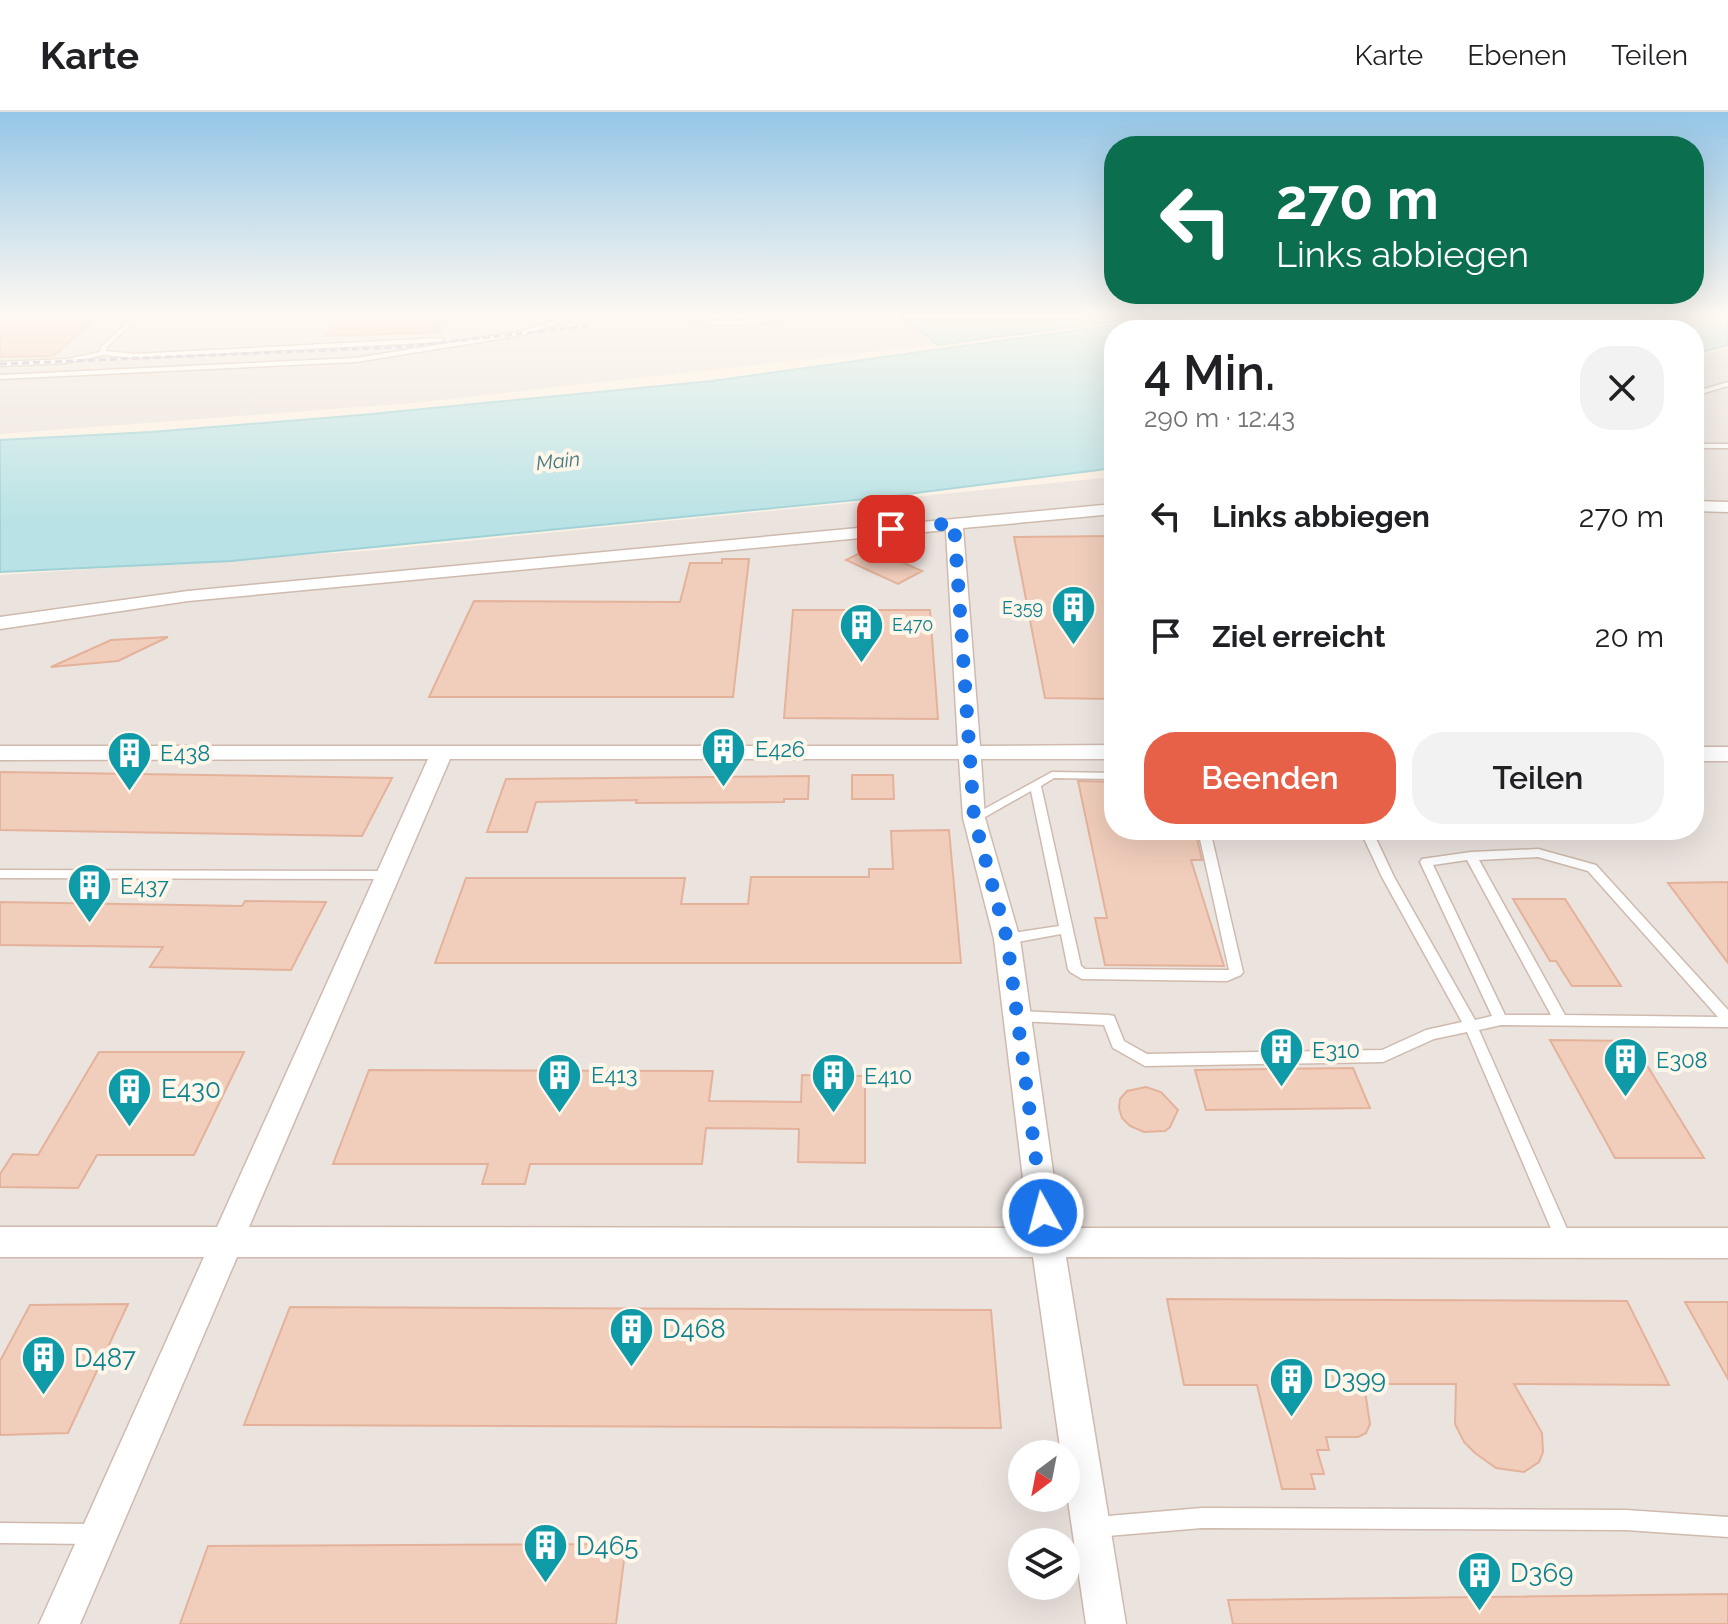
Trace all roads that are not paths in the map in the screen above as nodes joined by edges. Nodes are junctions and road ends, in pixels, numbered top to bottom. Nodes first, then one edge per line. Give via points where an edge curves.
1 (1728, 384) edge
2 (1704, 391) edge
3 (1704, 446) edge
4 (1728, 446) edge
5 (1704, 506) edge
6 (1728, 507) edge
7 (1104, 510) edge
8 (954, 523) junction
9 (0, 623) edge
10 (968, 751) junction
11 (442, 752) junction
12 (1104, 752) edge
13 (0, 753) edge
14 (1704, 754) edge
15 (1728, 754) edge
16 (1104, 776) edge
17 (1036, 786) junction
18 (974, 818) junction
19 (1206, 840) edge
20 (1371, 840) edge
21 (1471, 856) junction
22 (0, 874) edge
23 (388, 875) junction
24 (1066, 929) junction
25 (1007, 939) junction
26 (1017, 1016) junction
27 (1501, 1020) junction
28 (1561, 1021) junction
29 (1728, 1021) edge
30 (1471, 1026) junction
31 (0, 1242) edge
32 (1047, 1242) junction
33 (224, 1243) junction
34 (1565, 1243) junction
35 (1728, 1243) edge
36 (1091, 1527) junction
37 (1728, 1527) edge
38 (0, 1533) edge
39 (98, 1534) junction
40 (59, 1624) edge
41 (1106, 1624) edge

1 - 2 lane
3 - 4 lane
5 - 6 street
7 - 8 street
8 - 9 street via 121,603
8 - 10 street
10 - 11 street
10 - 12 street
10 - 18 street
11 - 13 street
11 - 23 street
14 - 15 street
16 - 17 lane via 1052,775
17 - 18 lane
17 - 24 lane
18 - 25 street
19 - 24 lane via 1236,972 1082,974 1075,969
20 - 30 lane
21 - 27 lane via 1426,862
21 - 28 lane
21 - 29 lane via 1538,853 1592,868
22 - 23 lane
23 - 33 street
24 - 25 lane
25 - 26 street
26 - 30 lane via 1109,1020 1118,1044 1145,1060 1383,1056 1431,1034
26 - 32 street
27 - 28 lane
27 - 30 lane
28 - 29 lane
30 - 34 lane
31 - 33 street
32 - 33 street
32 - 34 street
32 - 36 street
33 - 39 street
34 - 35 street
36 - 37 lane via 1218,1518 1626,1520
36 - 41 street
38 - 39 lane
39 - 40 street

